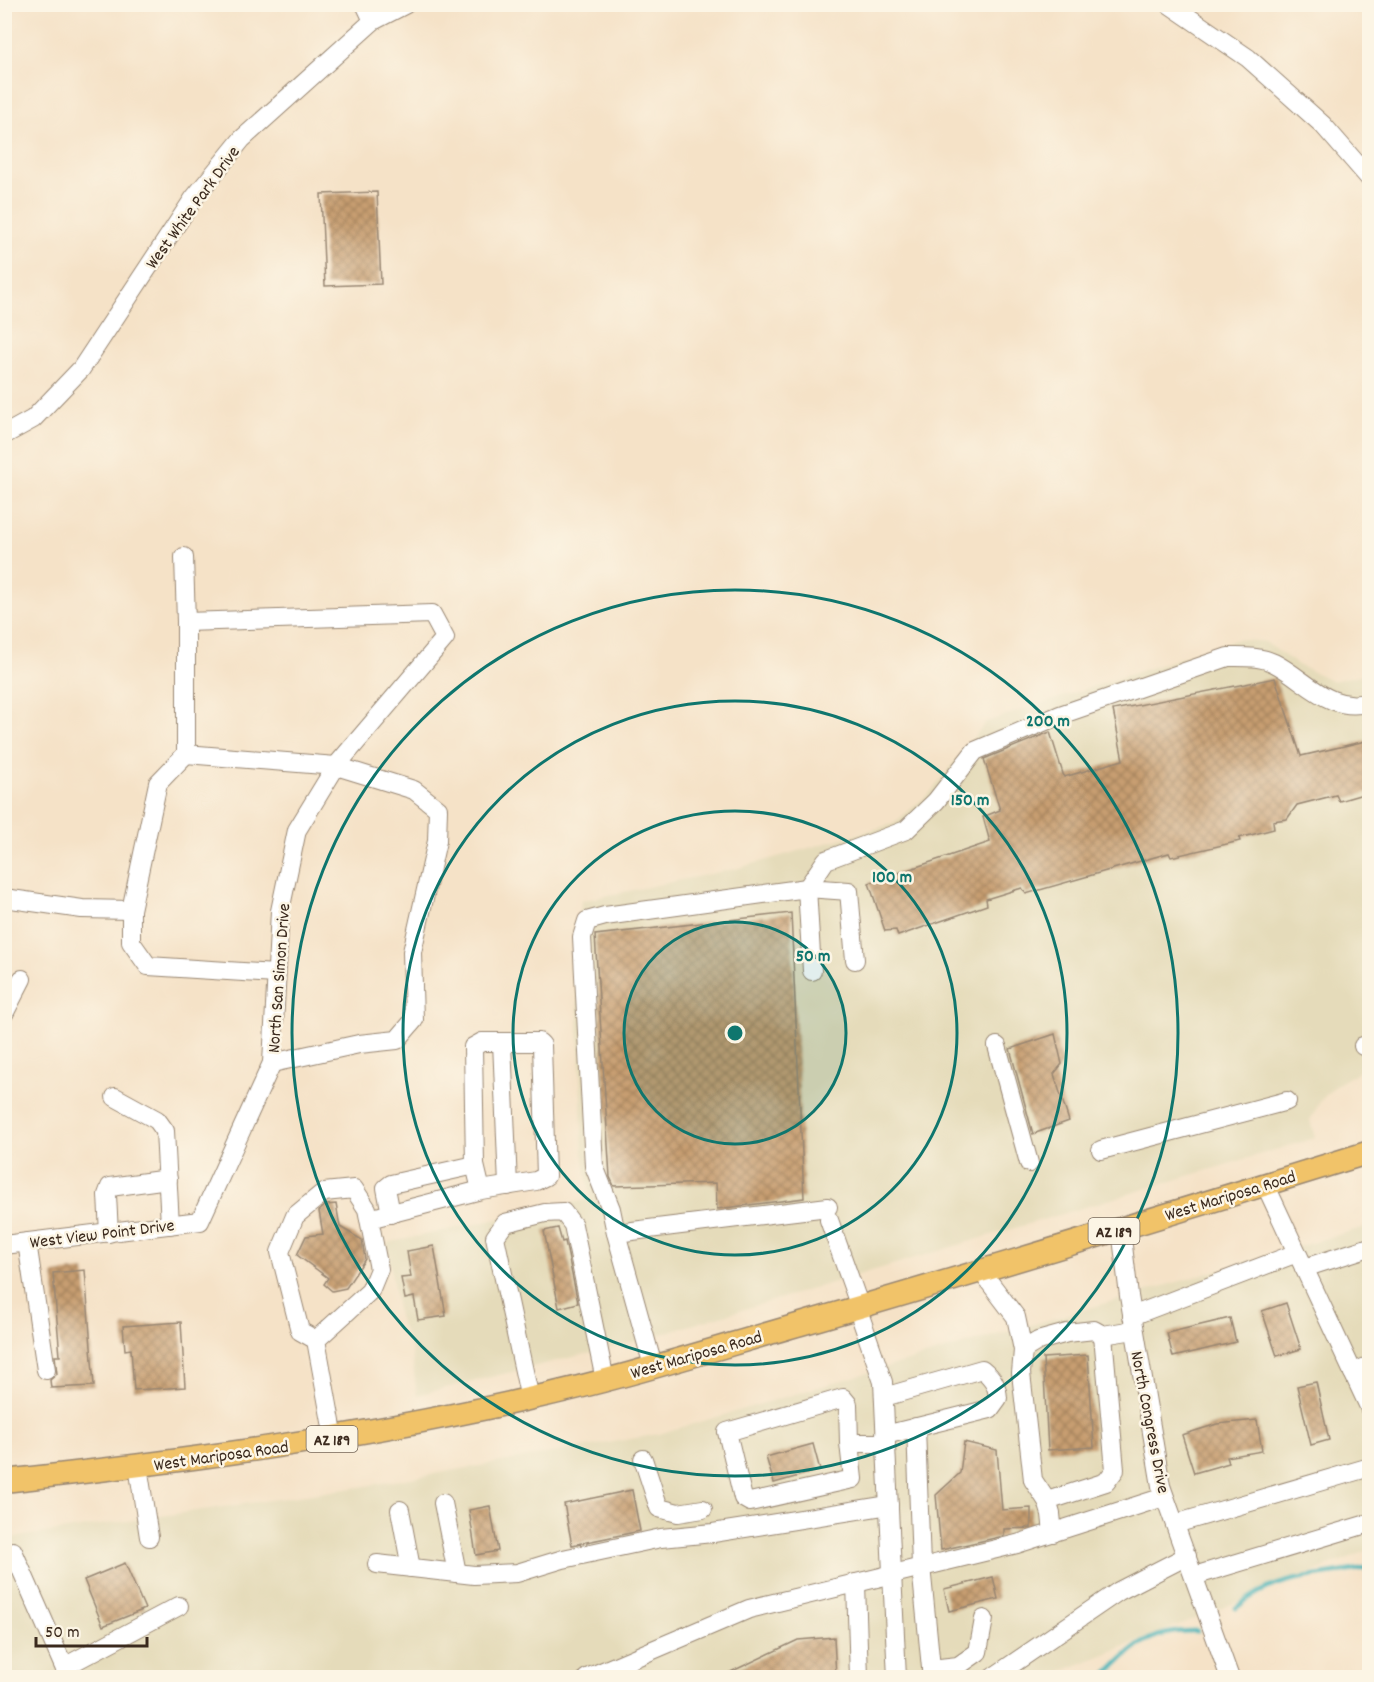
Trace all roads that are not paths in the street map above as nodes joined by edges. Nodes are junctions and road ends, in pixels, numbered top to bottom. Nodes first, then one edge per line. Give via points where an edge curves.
1 (365, 4) edge
2 (406, 4) edge
3 (1169, 4) edge
4 (373, 21) junction
5 (1370, 179) edge
6 (4, 435) edge
7 (184, 557) dead end
8 (186, 622) junction
9 (1370, 702) edge
10 (186, 754) junction
11 (336, 766) junction
12 (807, 888) junction
13 (4, 898) edge
14 (131, 910) junction
15 (855, 960) dead end
16 (812, 971) dead end
17 (276, 974) junction
18 (22, 979) dead end
19 (4, 1014) edge
20 (502, 1042) junction
21 (997, 1046) dead end
22 (272, 1063) junction
23 (115, 1097) dead end
24 (1287, 1101) dead end
25 (1101, 1150) dead end
26 (1370, 1152) edge
27 (1029, 1163) dead end
28 (475, 1165) junction
29 (168, 1179) junction
30 (1265, 1184) junction
31 (508, 1186) junction
32 (481, 1190) junction
33 (391, 1214) junction
34 (369, 1219) junction
35 (200, 1221) joint
36 (170, 1225) junction
37 (1120, 1229) junction
38 (109, 1233) junction
39 (616, 1233) junction
40 (27, 1242) junction
41 (4, 1245) edge
42 (1370, 1247) edge
43 (1301, 1261) junction
44 (981, 1271) junction
45 (858, 1307) junction
46 (1133, 1323) junction
47 (1103, 1335) junction
48 (316, 1340) junction
49 (1023, 1350) junction
50 (653, 1366) junction
51 (1361, 1369) edge
52 (46, 1370) dead end
53 (605, 1380) junction
54 (884, 1397) junction
55 (998, 1398) junction
56 (1024, 1398) junction
57 (530, 1399) junction
58 (1370, 1409) edge
59 (916, 1427) junction
60 (334, 1438) junction
61 (886, 1439) junction
62 (849, 1443) junction
63 (643, 1458) dead end
64 (138, 1466) junction
65 (1370, 1467) edge
66 (4, 1481) edge
67 (806, 1489) junction
68 (1164, 1497) junction
69 (1047, 1501) junction
70 (750, 1502) junction
71 (443, 1503) dead end
72 (890, 1504) junction
73 (703, 1509) dead end
74 (400, 1510) dead end
75 (816, 1516) junction
76 (1370, 1523) edge
77 (1175, 1524) junction
78 (757, 1526) junction
79 (1053, 1533) junction
80 (149, 1537) dead end
81 (13, 1551) dead end
82 (1187, 1556) junction
83 (377, 1564) dead end
84 (921, 1566) junction
85 (411, 1568) junction
86 (457, 1574) junction
87 (892, 1574) junction
88 (1194, 1576) junction
89 (856, 1583) junction
90 (179, 1606) dead end
91 (984, 1619) dead end
92 (932, 1673) edge
93 (587, 1677) edge
94 (859, 1677) edge
95 (897, 1677) edge
96 (992, 1677) edge
97 (1230, 1677) edge

1 - 4 street
2 - 4 street, West White Park Drive
3 - 5 street via 1248,58 1323,125
4 - 6 street, West White Park Drive via 242,139 194,198 81,369 33,419
7 - 8 street
8 - 10 street
8 - 11 street, North San Simon Drive via 432,614 445,638
9 - 12 street via 1336,703 1272,663 1228,657 1060,715 975,751 936,801 906,830 826,860
10 - 11 street
10 - 14 street via 158,783
11 - 17 street, North San Simon Drive via 297,830 280,911
11 - 22 street via 414,790 438,809 437,842 412,952 414,1020 397,1040
12 - 15 street via 849,891
12 - 16 street
12 - 39 street via 587,921 582,937 594,1166
13 - 14 street via 82,909
14 - 17 street via 131,942 148,966
17 - 22 street, North San Simon Drive
18 - 19 street
20 - 28 street via 482,1042 473,1047
20 - 31 street
20 - 31 street via 542,1045 546,1176
21 - 27 street
22 - 35 street, North San Simon Drive
23 - 29 street via 157,1120 165,1131
24 - 25 street
26 - 30 main road, West Mariposa Road / AZ 189
28 - 32 street
28 - 33 street via 391,1184 386,1188
29 - 36 street
29 - 38 street via 110,1187
30 - 37 main road, West Mariposa Road / AZ 189
30 - 43 street
31 - 32 street
32 - 33 street
33 - 34 street
34 - 48 street via 379,1269 370,1291
34 - 48 street via 354,1189 324,1192 295,1216 280,1252 300,1331
35 - 36 street, West View Point Drive
36 - 38 street, West View Point Drive
37 - 44 main road, West Mariposa Road / AZ 189
37 - 46 street, North Congress Drive
38 - 40 street, West View Point Drive
39 - 45 street via 828,1214
39 - 50 street
40 - 41 street, West View Point Drive
40 - 52 street
42 - 43 street
43 - 46 street
43 - 51 street
44 - 45 main road, West Mariposa Road / AZ 189
44 - 49 street via 1017,1317
45 - 50 main road, West Mariposa Road / AZ 189
45 - 54 street via 883,1382
46 - 47 street
46 - 68 street, North Congress Drive
47 - 49 street via 1094,1330 1067,1333
47 - 69 street via 1115,1470 1106,1482
48 - 60 street
49 - 56 street
50 - 53 main road, West Mariposa Road / AZ 189
51 - 58 street
53 - 57 main road, West Mariposa Road / AZ 189
53 - 57 street via 573,1225 563,1212 515,1220 505,1223 495,1238
54 - 55 street via 982,1370 997,1387
54 - 61 street
55 - 56 street
55 - 59 street via 990,1409
56 - 69 street via 1033,1480
57 - 60 main road, West Mariposa Road / AZ 189
59 - 61 street
59 - 84 street
60 - 64 main road, West Mariposa Road / AZ 189
61 - 62 street
61 - 72 street
62 - 67 street via 852,1479
62 - 70 street via 848,1404 843,1398 727,1432 743,1498
63 - 73 street via 659,1508 678,1513
64 - 66 main road, West Mariposa Road / AZ 189
64 - 80 street
65 - 77 street
67 - 70 street
67 - 75 street
68 - 77 street, North Congress Drive
68 - 79 street
69 - 79 street
70 - 78 street
71 - 86 street
72 - 75 street
72 - 87 street
74 - 85 street
75 - 78 street
76 - 88 street
77 - 82 street, North Congress Drive
78 - 86 street via 661,1538 517,1573
79 - 84 street
81 - 90 street via 64,1667
82 - 88 street, North Congress Drive
82 - 96 street via 1119,1591
83 - 85 street
84 - 87 street
84 - 92 street
85 - 86 street
87 - 89 street
87 - 95 street
88 - 97 street, North Congress Drive
89 - 93 street via 749,1610
89 - 94 street
91 - 92 street via 978,1652 958,1666

